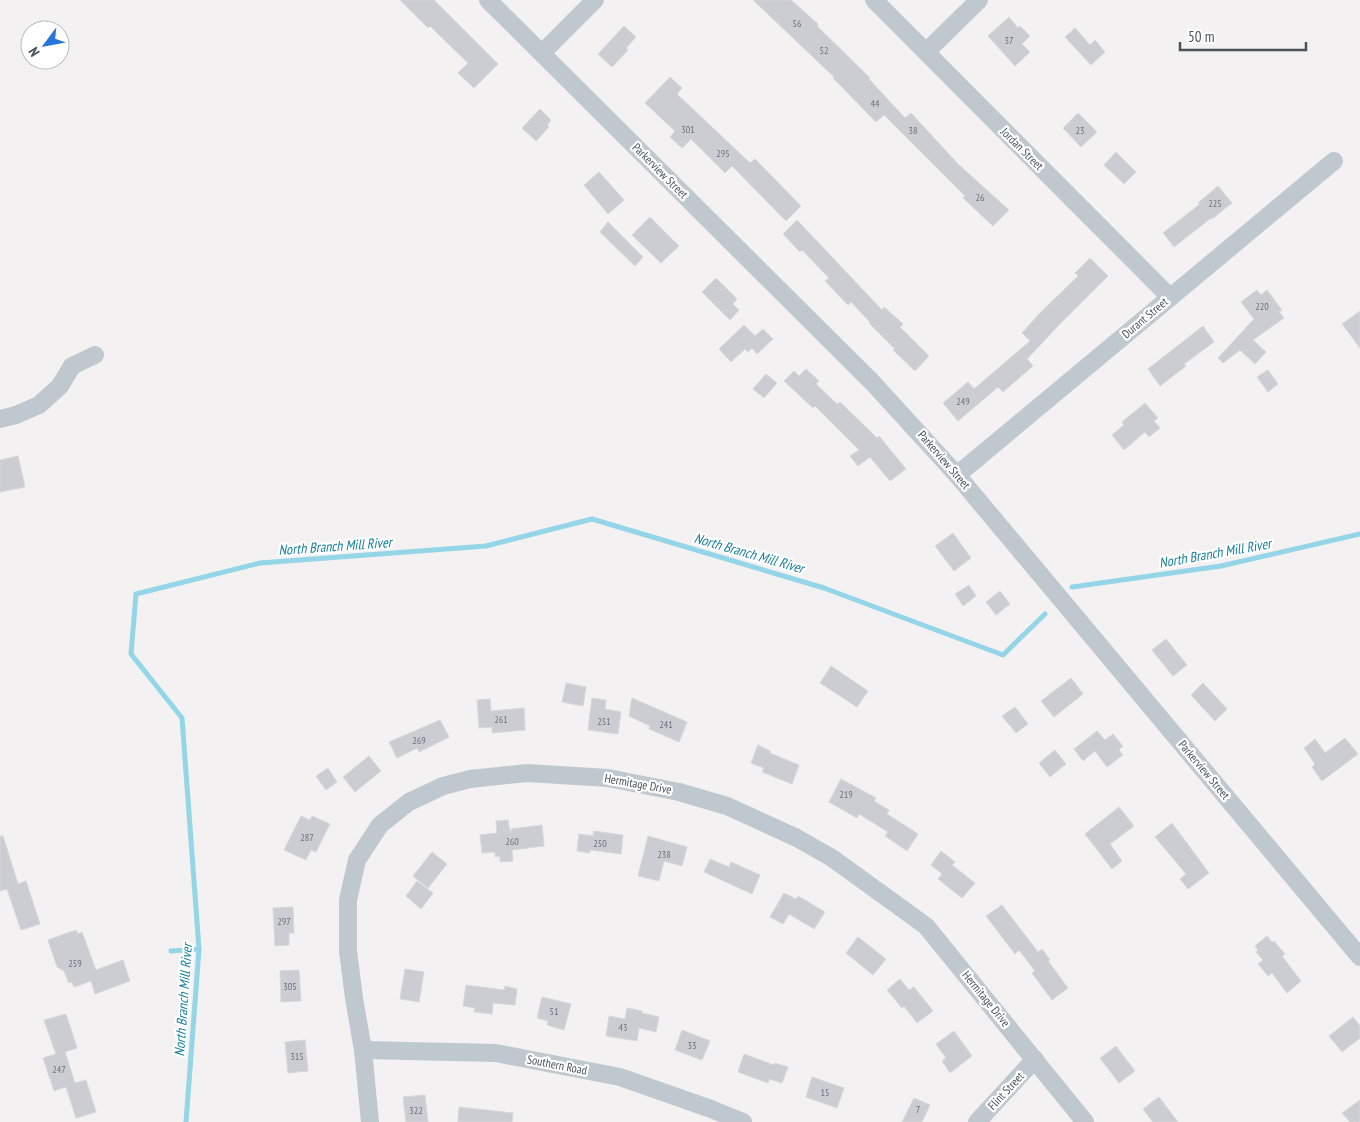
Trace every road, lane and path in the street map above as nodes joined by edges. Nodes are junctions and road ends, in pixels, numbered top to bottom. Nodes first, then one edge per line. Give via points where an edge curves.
1 (488, 0) edge
2 (595, 0) edge
3 (874, 0) edge
4 (979, 0) edge
5 (926, 52) junction
6 (542, 53) junction
7 (1334, 161) dead end
8 (1170, 298) junction
9 (95, 356) dead end
10 (0, 419) edge
11 (957, 476) junction
12 (1360, 957) edge
13 (363, 1050) junction
14 (1035, 1059) junction
15 (370, 1122) edge
16 (743, 1122) edge
17 (978, 1122) edge
18 (1085, 1122) edge

1 - 6 street, Parkerview Street
2 - 6 street
3 - 5 street, Jordan Street
4 - 5 street
5 - 8 street, Jordan Street
6 - 11 street, Parkerview Street via 872,382
7 - 8 street, Durant Street
8 - 11 street, Durant Street
9 - 10 street via 72,366 60,386 39,404
11 - 12 street, Parkerview Street
13 - 14 street, Hermitage Drive via 348,950 348,900 357,860 380,825 409,802 443,786 470,779 527,773 608,778 679,792 727,806 797,838 832,858 926,926
13 - 15 street, Hermitage Drive
13 - 16 street, Southern Road via 496,1053 620,1077
14 - 17 street, Flint Street
14 - 18 street, Hermitage Drive

